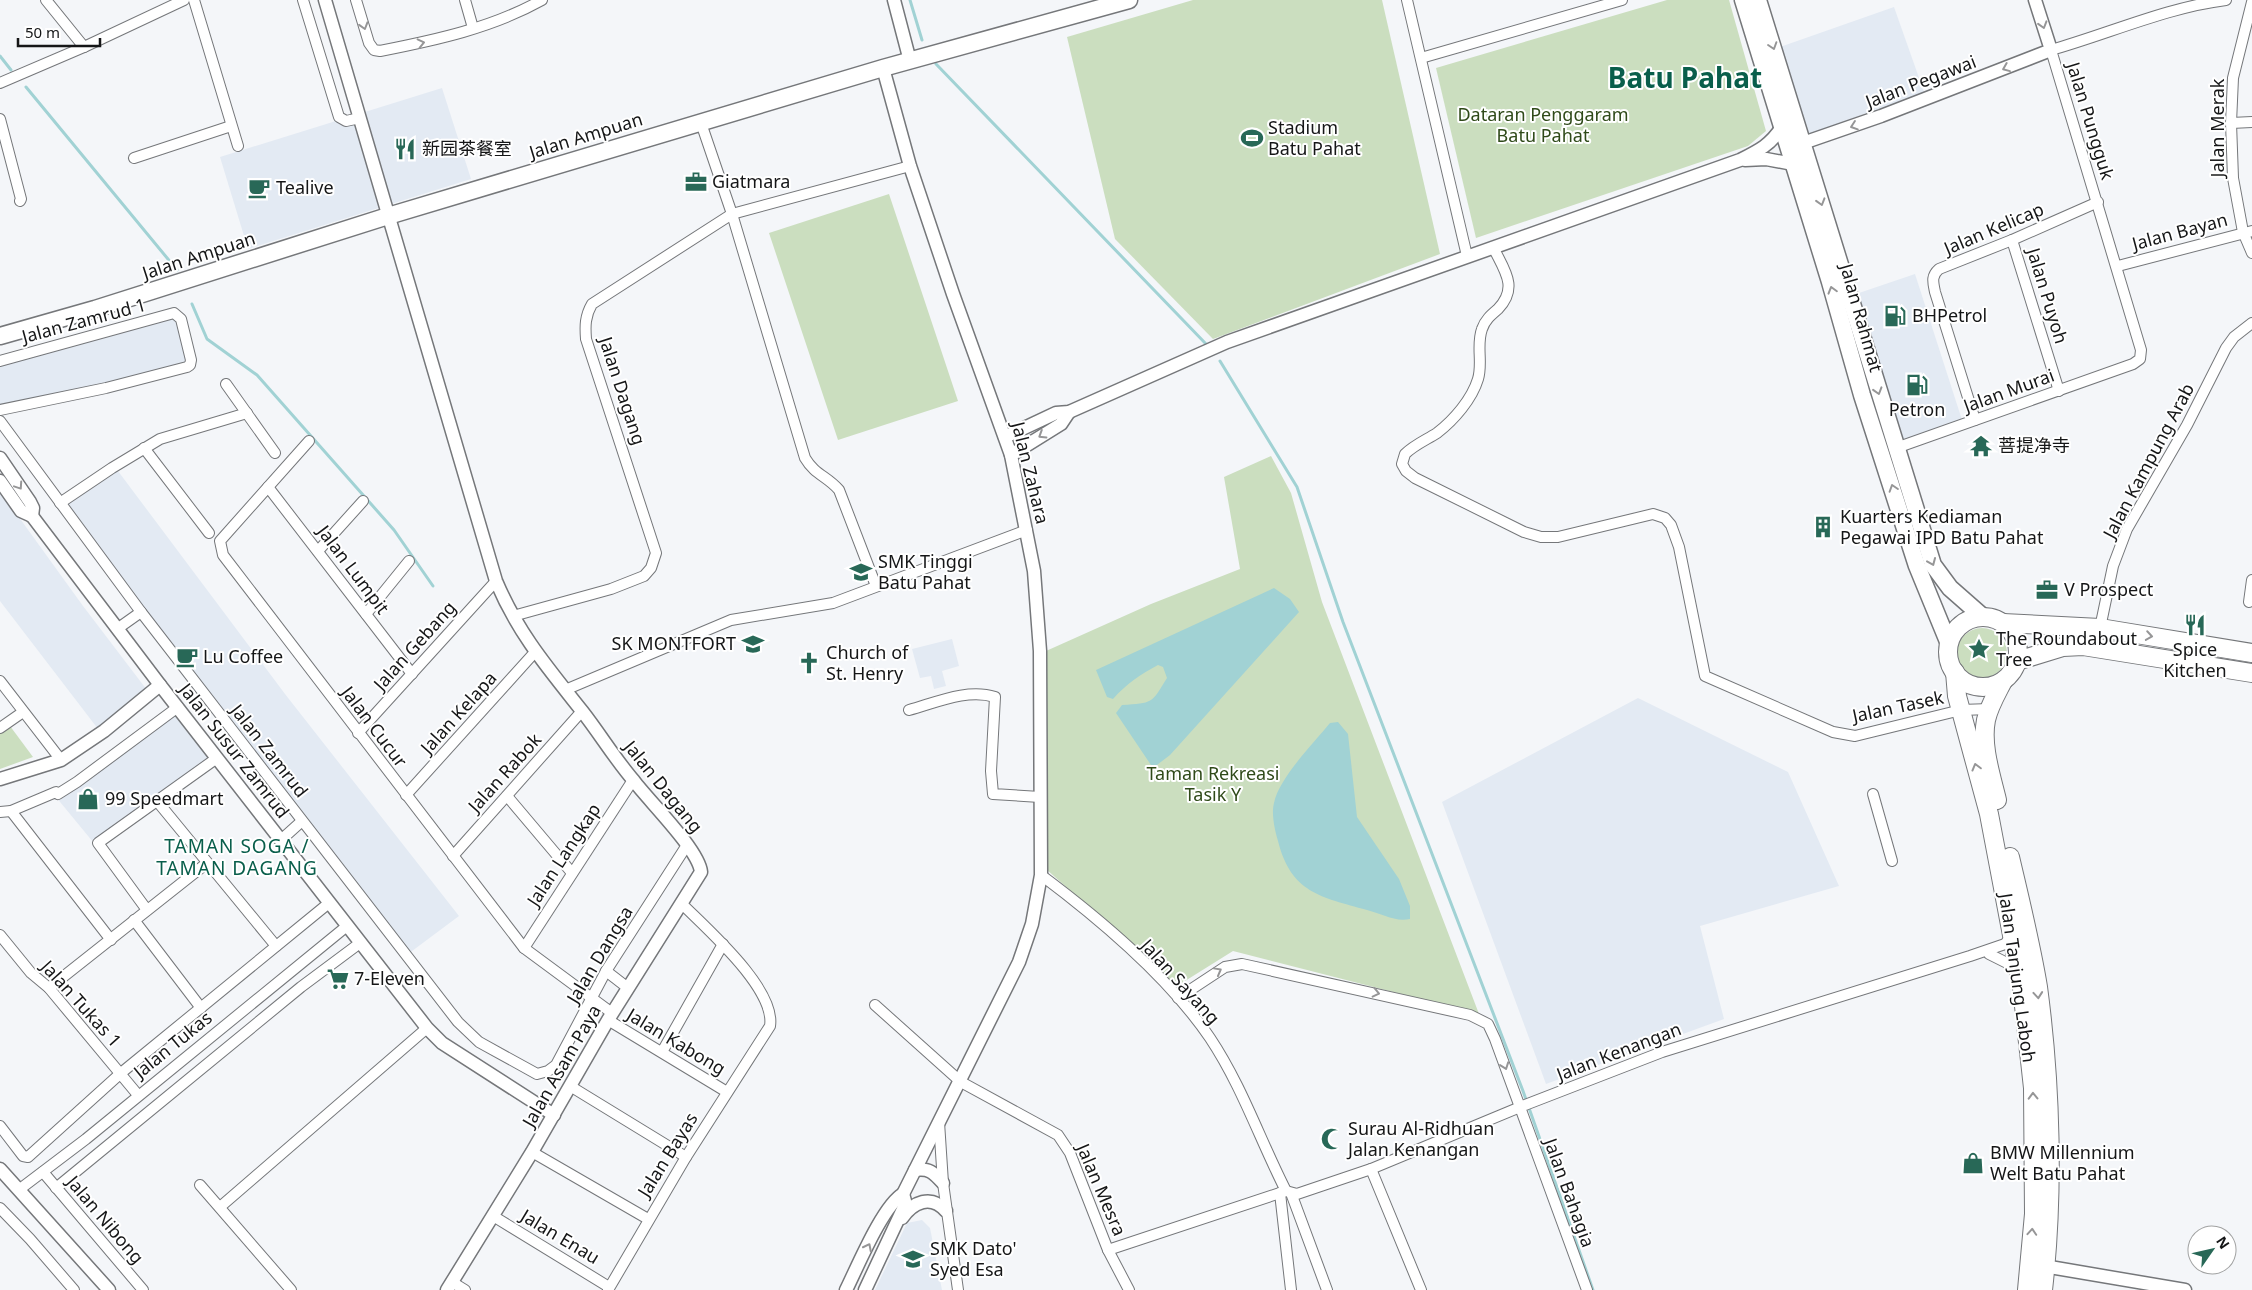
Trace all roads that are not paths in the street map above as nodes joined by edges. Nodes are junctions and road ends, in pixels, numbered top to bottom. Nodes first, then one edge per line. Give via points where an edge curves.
1 (46, 0) edge
2 (184, 0) edge
3 (194, 0) edge
4 (303, 0) edge
5 (324, 0) edge
6 (356, 0) edge
7 (465, 0) edge
8 (542, 0) edge
9 (894, 0) edge
10 (1407, 0) edge
11 (1622, 0) edge
12 (1743, 0) edge
13 (1758, 0) edge
14 (2035, 0) edge
15 (2226, 0) edge
16 (1123, 1) edge
17 (2252, 2) edge
18 (1603, 3) edge
19 (474, 28) junction
20 (84, 47) junction
21 (2051, 50) junction
22 (1421, 58) junction
23 (910, 61) junction
24 (882, 68) junction
25 (0, 83) edge
26 (360, 118) junction
27 (0, 119) edge
28 (2252, 122) edge
29 (701, 123) junction
30 (2231, 123) junction
31 (231, 126) junction
32 (1782, 127) junction
33 (1803, 143) junction
34 (238, 146) dead end
35 (134, 158) dead end
36 (1740, 160) junction
37 (1793, 164) junction
38 (910, 166) junction
39 (20, 201) dead end
40 (2098, 202) junction
41 (732, 214) junction
42 (388, 216) junction
43 (2248, 231) edge
44 (2012, 240) junction
45 (1493, 247) junction
46 (2252, 253) edge
47 (1467, 256) junction
48 (2118, 266) junction
49 (2252, 323) edge
50 (0, 336) edge
51 (0, 361) edge
52 (2133, 364) joint
53 (226, 384) dead end
54 (2059, 391) junction
55 (0, 410) edge
56 (1069, 412) junction
57 (247, 413) junction
58 (0, 420) edge
59 (1975, 420) junction
60 (1005, 437) junction
61 (309, 441) dead end
62 (144, 448) junction
63 (1896, 448) junction
64 (275, 453) dead end
65 (1011, 455) junction
66 (0, 458) edge
67 (0, 481) edge
68 (268, 487) junction
69 (363, 501) dead end
70 (60, 504) junction
71 (32, 516) junction
72 (1027, 530) junction
73 (209, 533) dead end
74 (318, 551) junction
75 (409, 561) dead end
76 (2252, 580) edge
77 (496, 581) junction
78 (876, 586) junction
79 (2249, 602) dead end
80 (140, 612) junction
81 (366, 614) junction
82 (513, 616) junction
83 (1983, 617) junction
84 (2003, 623) junction
85 (2100, 628) junction
86 (117, 629) junction
87 (1949, 644) junction
88 (535, 652) junction
89 (2252, 653) edge
90 (2016, 661) junction
91 (1955, 672) junction
92 (2252, 672) edge
93 (412, 674) junction
94 (2003, 680) junction
95 (0, 681) edge
96 (160, 685) junction
97 (564, 690) junction
98 (178, 707) junction
99 (1990, 709) junction
100 (909, 710) dead end
101 (1961, 710) junction
102 (582, 711) junction
103 (24, 712) junction
104 (0, 728) edge
105 (358, 733) junction
106 (216, 758) junction
107 (61, 760) junction
108 (0, 779) edge
109 (633, 780) junction
110 (1872, 794) dead end
111 (406, 795) junction
112 (507, 796) junction
113 (1040, 797) junction
114 (157, 801) junction
115 (5, 812) edge
116 (302, 821) junction
117 (282, 840) junction
118 (687, 846) junction
119 (453, 856) junction
120 (697, 859) joint
121 (1892, 860) dead end
122 (207, 863) junction
123 (572, 873) junction
124 (1041, 875) junction
125 (329, 903) junction
126 (682, 904) junction
127 (147, 910) junction
128 (134, 920) junction
129 (347, 926) junction
130 (0, 935) edge
131 (111, 940) junction
132 (360, 943) junction
133 (723, 944) junction
134 (2019, 944) junction
135 (276, 946) junction
136 (524, 948) junction
137 (1988, 954) junction
138 (1970, 956) junction
139 (606, 971) junction
140 (2020, 978) junction
141 (49, 988) junction
142 (628, 988) junction
143 (592, 998) junction
144 (1178, 998) junction
145 (875, 1005) dead end
146 (202, 1008) junction
147 (610, 1017) junction
148 (427, 1028) junction
149 (662, 1052) junction
150 (121, 1074) junction
151 (537, 1074) joint
152 (961, 1082) junction
153 (570, 1086) junction
154 (727, 1092) junction
155 (138, 1095) junction
156 (1523, 1106) junction
157 (554, 1115) junction
158 (940, 1122) junction
159 (0, 1126) edge
160 (532, 1152) junction
161 (686, 1157) junction
162 (0, 1169) edge
163 (1370, 1169) junction
164 (914, 1170) junction
165 (43, 1172) junction
166 (943, 1183) junction
167 (200, 1185) dead end
168 (56, 1188) junction
169 (20, 1189) junction
170 (1286, 1192) junction
171 (903, 1194) junction
172 (220, 1207) junction
173 (0, 1208) edge
174 (946, 1211) junction
175 (493, 1216) junction
176 (648, 1219) junction
177 (896, 1227) junction
178 (1108, 1250) junction
179 (2038, 1265) junction
180 (450, 1286) edge
181 (609, 1288) edge
182 (2164, 1288) edge
183 (74, 1290) edge
184 (109, 1290) edge
185 (142, 1290) edge
186 (291, 1290) edge
187 (465, 1290) edge
188 (846, 1290) edge
189 (865, 1290) edge
190 (958, 1290) edge
191 (1129, 1290) edge
192 (1291, 1290) edge
193 (1326, 1290) edge
194 (1421, 1290) edge
195 (1588, 1290) edge
196 (2028, 1290) edge
197 (2044, 1290) edge
198 (2186, 1290) edge

1 - 20 street
2 - 20 street
3 - 31 street
4 - 26 street via 339,117 346,121
5 - 26 street, Jalan Dagang
6 -> 19 street via 374,50 424,42
7 - 19 street
8 - 19 street via 515,15
9 - 23 street
10 - 22 street
11 - 18 street
12 - 32 main road, Jalan Rahmat
13 -> 33 main road, Jalan Rahmat
14 -> 21 street
15 - 21 street, Jalan Pegawai via 2198,3
16 - 23 main road, Jalan Ampuan
17 - 30 street, Jalan Merak via 2232,78
18 - 22 street
20 - 25 street
21 -> 33 street, Jalan Pegawai
21 - 40 street, Jalan Pungguk
22 - 47 street
23 - 24 main road, Jalan Ampuan
24 - 29 main road, Jalan Ampuan
24 - 38 street, Jalan Zahara
26 - 42 street, Jalan Dagang
27 - 39 street
28 - 30 street
29 - 41 street
29 - 42 main road, Jalan Ampuan
30 - 43 street, Jalan Merak via 2233,178
31 - 34 street
31 - 35 street
32 - 36 street via 1761,150
32 - 37 main road, Jalan Rahmat
33 -> 63 main road, Jalan Rahmat
36 - 37 street via 1766,159
36 - 45 street
87 -> 37 main road, Jalan Rahmat via 1917,566
38 - 41 street, Jalan Dagang
38 - 60 street, Jalan Zahara
40 - 44 street, Jalan Kelicap
40 - 48 street, Jalan Pungguk
41 - 78 street via 805,458 812,469 839,490
41 - 82 street, Jalan Dagang via 598,299 587,313 586,339 656,553 651,568 644,576 611,589
42 - 50 main road, Jalan Ampuan via 196,278
42 - 77 street, Jalan Dagang
43 - 46 street, Jalan Merak
43 - 48 street, Jalan Bayan
44 - 54 street, Jalan Puyoh
44 - 59 street, Jalan Kelicap via 1939,269 1932,280
45 - 47 street
45 - 101 street, Jalan Tasek via 1508,276 1510,292 1484,322 1479,336 1481,360 1478,378 1456,415 1438,432 1405,454 1402,464 1406,471 1443,493 1541,537 1558,537 1653,514 1665,518 1671,525 1678,547 1705,676 1833,732 1855,736
47 - 56 street via 1227,342
48 - 52 street, Jalan Pungguk via 2141,350 2140,359
49 - 85 street, Jalan Kampung Arab via 2226,348 2187,425 2127,529 2113,566
51 - 55 street, Jalan Zamrud 1 via 174,313 181,318 191,360 187,368
52 - 54 street, Jalan Murai
53 - 57 street
54 - 59 street, Jalan Murai
56 - 60 street via 1056,413
56 -> 65 street via 1061,424
57 - 62 street via 160,439
57 - 64 street
58 - 70 street, Jalan Zamrud
59 - 63 street, Jalan Murai
60 - 65 street, Jalan Zahara
61 - 68 street, Jalan Cucur
62 - 70 street
62 - 73 street
63 -> 83 main road, Jalan Rahmat via 1933,565 1950,588
65 - 72 street, Jalan Zahara
66 -> 71 street via 30,502
67 - 71 street via 21,511
68 - 74 street, Jalan Lumpit
68 - 105 street, Jalan Cucur via 220,541 223,555
69 - 74 street
70 - 80 street, Jalan Zamrud
71 - 86 street, Jalan Susur Zamrud
72 - 78 street
72 - 113 street, Jalan Zahara via 1034,571 1040,651
74 - 81 street, Jalan Lumpit
75 - 81 street
76 - 79 street
77 - 82 street, Jalan Dagang
77 - 93 street, Jalan Gebang
78 - 97 street via 833,603 731,620
80 - 86 street
80 - 116 street, Jalan Zamrud
81 - 93 street, Jalan Lumpit
82 - 88 street, Jalan Dagang
83 - 84 highway
83 - 87 highway via 1965,622
84 - 85 highway
84 - 90 highway via 2016,640
85 -> 89 highway
86 - 96 street, Jalan Susur Zamrud
87 - 91 highway via 1948,654
88 - 97 street, Jalan Dagang
88 - 111 street, Jalan Kelapa
90 - 92 highway via 2063,647 2083,646
90 - 94 highway via 2014,669
91 - 94 highway via 1962,680 1983,687
91 - 101 highway, Jalan Tanjung Laboh
93 - 105 street, Jalan Gebang
94 - 99 highway, Jalan Tanjung Laboh
95 - 103 street
96 - 98 street, Jalan Susur Zamrud
96 - 107 street via 104,732
97 - 102 street, Jalan Dagang
98 - 106 street, Jalan Susur Zamrud
98 - 115 street via 58,794 56,792
99 - 101 street, Jalan Tasek
99 - 134 highway, Jalan Tanjung Laboh via 1985,744
100 - 113 street via 956,697 982,694 994,697 991,771 994,794
134 -> 101 highway, Jalan Tanjung Laboh
102 - 109 street, Jalan Dagang
102 - 112 street, Jalan Rabok
103 - 104 street
103 - 107 street
105 - 111 street, Jalan Cucur
106 - 114 street
106 - 117 street, Jalan Susur Zamrud
107 - 108 street
109 - 118 street, Jalan Dagang
109 - 123 street, Jalan Langkap
110 - 121 street
111 - 119 street, Jalan Cucur
112 - 119 street, Jalan Rabok
112 - 123 street
113 - 124 street, Jalan Zahara
114 - 122 street
114 - 127 street via 98,843
115 - 131 street
116 - 117 street
116 - 151 street, Jalan Zamrud via 467,1032
117 - 125 street, Jalan Susur Zamrud
118 - 120 street, Jalan Dagang
118 - 139 street, Jalan Dangsa
119 - 136 street, Jalan Cucur
120 - 126 street, Jalan Asam Paya via 701,872
122 - 127 street
122 - 135 street
123 - 136 street, Jalan Langkap
124 - 144 street, Jalan Sayang via 1132,952
124 - 152 street, Jalan Zahara via 1032,924 1020,962
125 - 129 street, Jalan Susur Zamrud
125 - 135 street
126 - 133 street, Jalan Bayas
126 - 142 street, Jalan Asam Paya
127 - 128 street
128 - 131 street
128 - 146 street
129 - 132 street, Jalan Susur Zamrud
129 - 155 street, Jalan Tukas
130 - 141 street, Jalan Tukas 1 via 31,973
131 - 141 street
132 - 148 street, Jalan Susur Zamrud
132 - 168 street
133 - 149 street
133 - 154 street, Jalan Bayas via 743,966 772,1017 762,1041
134 - 137 street, Jalan Kenangan
134 - 138 street, Jalan Kenangan via 2004,944
134 - 140 highway, Jalan Tanjung Laboh
134 -> 179 highway, Jalan Tanjung Laboh via 2038,987 2048,1106 2049,1175
135 - 146 street
136 - 143 street, Jalan Cucur
137 - 138 street, Jalan Kenangan
137 - 140 street via 2008,963
138 - 156 street, Jalan Kenangan via 1691,1042
139 - 142 street
139 - 143 street, Jalan Dangsa
179 -> 140 highway, Jalan Tanjung Laboh via 2034,1214 2033,1088
141 - 150 street, Jalan Tukas 1
142 - 147 street, Jalan Asam Paya
143 - 147 street, Jalan Cucur
143 - 151 street, Jalan Dangsa via 556,1066
144 -> 156 street, Jalan Bahagia via 1225,967 1242,964 1475,1016 1488,1024
144 - 170 street, Jalan Sayang via 1210,1038 1241,1092
145 - 152 street, Jalan Mesra
146 - 150 street
147 - 149 street, Jalan Kabong
147 - 153 street, Jalan Asam Paya
148 - 157 street, Jalan Susur Zamrud via 442,1043
148 - 172 street
149 - 154 street, Jalan Kabong
150 - 155 street, Jalan Tukas 1
150 - 159 street via 28,1157 23,1156
152 - 158 street, Jalan Zahara
152 - 178 street, Jalan Mesra via 1058,1135 1070,1153
153 - 157 street, Jalan Asam Paya
153 - 161 street
154 - 161 street, Jalan Bayas
155 - 165 street, Jalan Tukas
156 - 163 street, Jalan Kenangan
156 - 195 street, Jalan Bahagia
157 - 160 street, Jalan Asam Paya
158 - 164 street, Jalan Zahara
158 - 166 street
160 - 175 street, Jalan Asam Paya
160 - 176 street
161 - 176 street, Jalan Bayas
162 - 169 street
163 - 170 street, Jalan Kenangan via 1296,1194
163 - 194 street
164 - 166 street via 932,1171
164 - 171 street, Jalan Zahara
165 - 168 street, Jalan Nibong
165 - 169 street, Jalan Tukas
166 - 174 street
167 - 172 street
168 - 185 street, Jalan Nibong
169 - 184 street
170 - 178 street, Jalan Mesra
170 - 192 street
170 - 193 street
171 - 177 street via 903,1209
188 -> 171 street via 886,1212
172 - 186 street
173 - 183 street
174 - 177 street via 929,1201 918,1203 908,1209
174 - 190 street
175 - 180 street, Jalan Asam Paya
175 - 181 street, Jalan Enau
176 - 181 street, Jalan Bayas
177 - 189 street
178 - 191 street, Jalan Mesra
179 - 182 street
179 - 196 highway, Jalan Tanjung Laboh
179 - 197 highway, Jalan Tanjung Laboh
180 - 187 street
182 - 198 street

